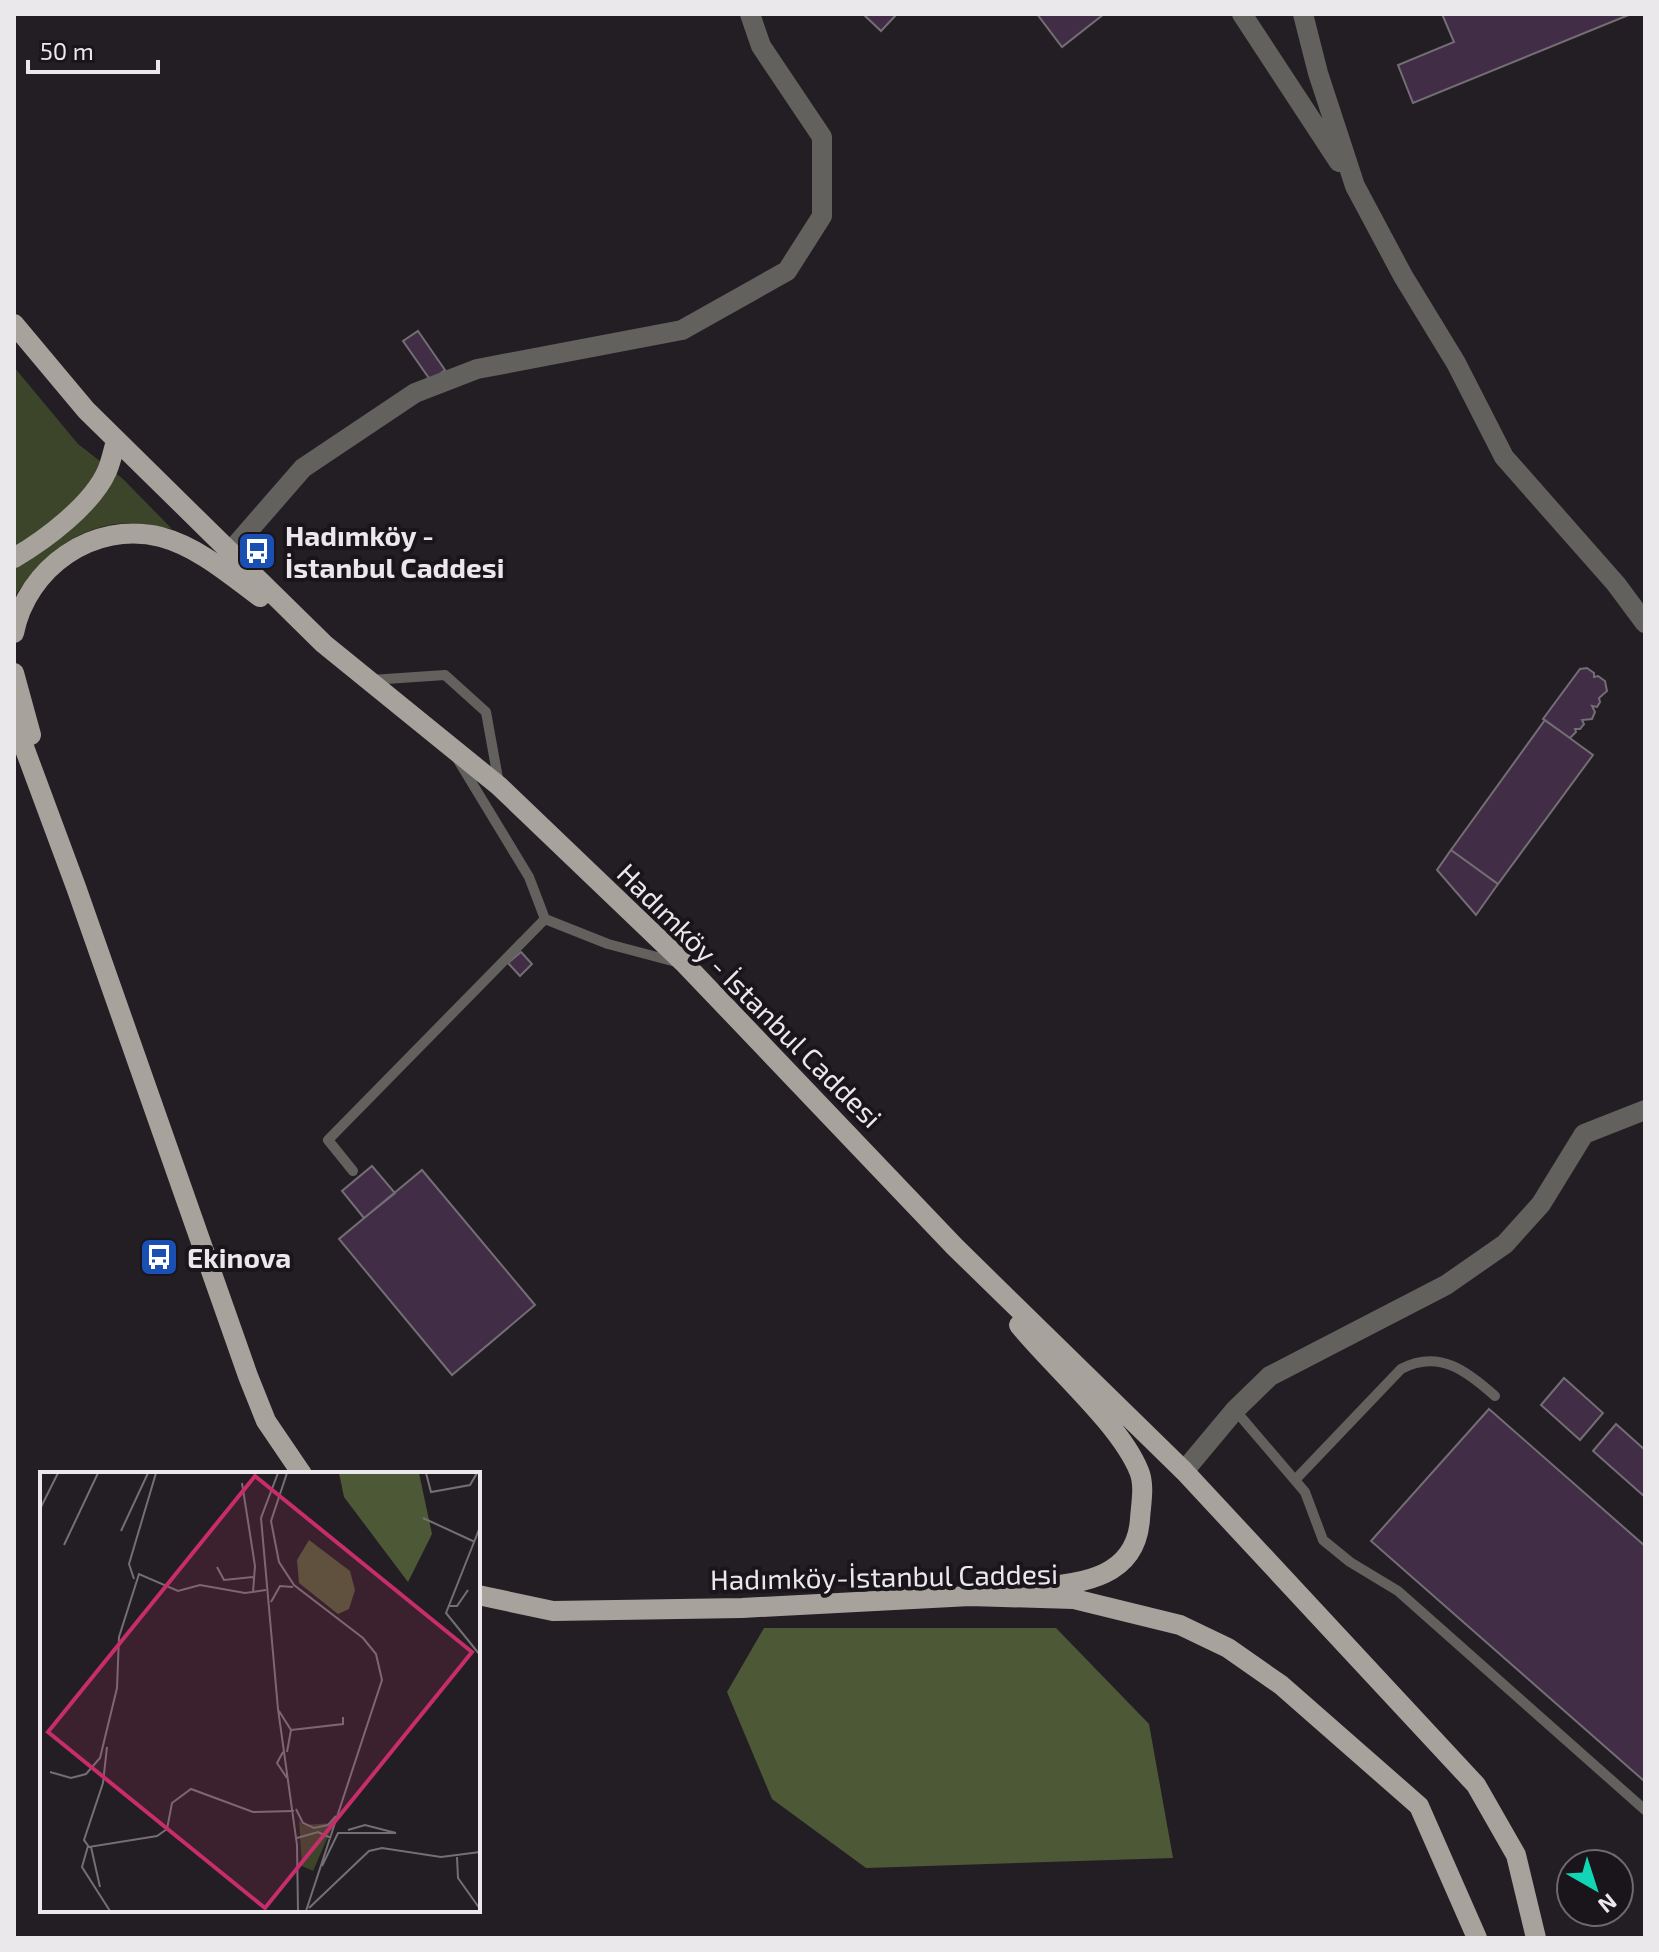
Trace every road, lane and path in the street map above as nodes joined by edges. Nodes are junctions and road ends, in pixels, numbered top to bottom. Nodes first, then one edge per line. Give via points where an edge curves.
1 (750, 14) edge
2 (1242, 14) edge
3 (1303, 14) edge
4 (1355, 186) junction
5 (14, 324) edge
6 (116, 441) junction
7 (229, 553) junction
8 (14, 558) edge
9 (1645, 623) edge
10 (14, 633) edge
11 (324, 644) junction
12 (14, 673) edge
13 (371, 680) junction
14 (14, 720) edge
15 (447, 741) junction
16 (39, 786) junction
17 (499, 786) junction
18 (545, 919) junction
19 (685, 964) junction
20 (1645, 1110) edge
21 (353, 1171) dead end
22 (955, 1247) junction
23 (1495, 1396) dead end
24 (1235, 1410) junction
25 (1184, 1471) junction
26 (301, 1472) edge
27 (1295, 1480) junction
28 (480, 1595) edge
29 (970, 1596) junction
30 (1645, 1810) edge
31 (1477, 1938) edge
32 (1536, 1938) edge

1 - 7 street via 761,46 822,137 822,216 787,271 682,330 477,369 415,393 303,468
2 - 4 street
3 - 4 street
4 - 9 street via 1504,457
5 - 6 main road, Hadımköy - İstanbul Caddesi
6 - 7 main road, Hadımköy - İstanbul Caddesi
6 - 8 main road via 106,473 79,508
7 - 11 main road, Hadımköy - İstanbul Caddesi
10 - 11 main road via 27,597 54,562 92,542 142,534 199,553
11 - 13 main road, Hadımköy - İstanbul Caddesi
12 - 16 main road
13 - 15 main road, Hadımköy - İstanbul Caddesi
13 - 17 lane via 445,675 486,712
14 - 16 main road
15 - 17 main road, Hadımköy - İstanbul Caddesi
15 - 18 lane via 529,877
16 - 26 main road via 266,1421
17 - 19 main road, Hadımköy - İstanbul Caddesi
18 - 19 lane via 608,944
18 - 21 lane via 328,1140
19 - 22 main road, Hadımköy - İstanbul Caddesi
20 - 24 street via 1584,1134 1541,1204 1505,1244 1446,1285 1270,1376
22 - 25 main road
22 - 29 main road via 1116,1435 1140,1472 1142,1496 1136,1540 1109,1572 1079,1583
23 - 27 lane via 1456,1365 1414,1362 1401,1369
24 - 25 street
24 - 27 lane
25 - 32 main road via 1476,1785 1516,1855
27 - 30 lane via 1323,1540 1398,1591
28 - 29 main road, Hadımköy-İstanbul Caddesi via 553,1611
29 - 31 main road, Hadımköy-İstanbul Caddesi via 1074,1599 1121,1609 1180,1625 1240,1656 1281,1685 1419,1806

